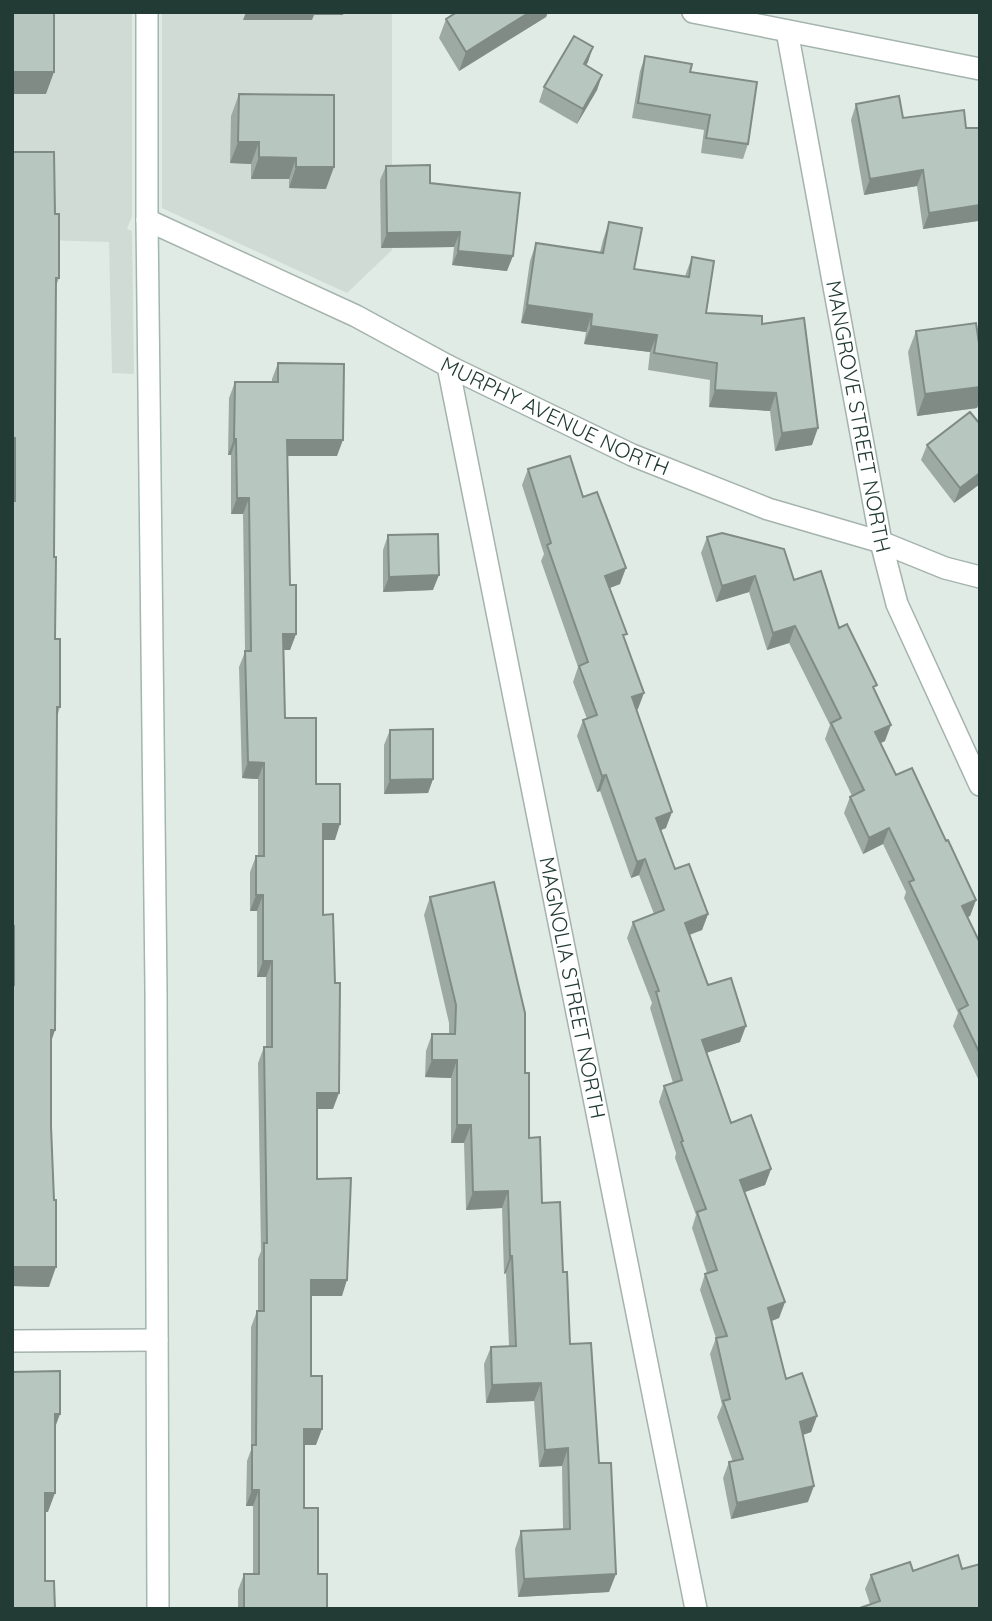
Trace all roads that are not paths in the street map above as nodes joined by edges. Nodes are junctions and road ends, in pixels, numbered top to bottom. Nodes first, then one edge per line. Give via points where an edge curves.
1 (147, 12) edge
2 (693, 12) edge
3 (787, 31) junction
4 (980, 69) edge
5 (147, 220) junction
6 (448, 366) junction
7 (881, 542) junction
8 (980, 577) edge
9 (980, 785) edge
10 (157, 1340) junction
11 (12, 1341) edge
12 (158, 1609) edge
13 (696, 1609) edge

1 - 5 street
2 - 3 street
3 - 4 street
3 - 7 street, MANGROVE STREET NORTH
5 - 6 street, MURPHY AVENUE NORTH via 356,316
5 - 10 street
6 - 7 street, MURPHY AVENUE NORTH via 632,455 768,509
6 - 13 street, MAGNOLIA STREET NORTH
7 - 8 street, MURPHY AVENUE NORTH
7 - 9 street, MANGROVE STREET NORTH via 897,604
10 - 11 street
10 - 12 street

